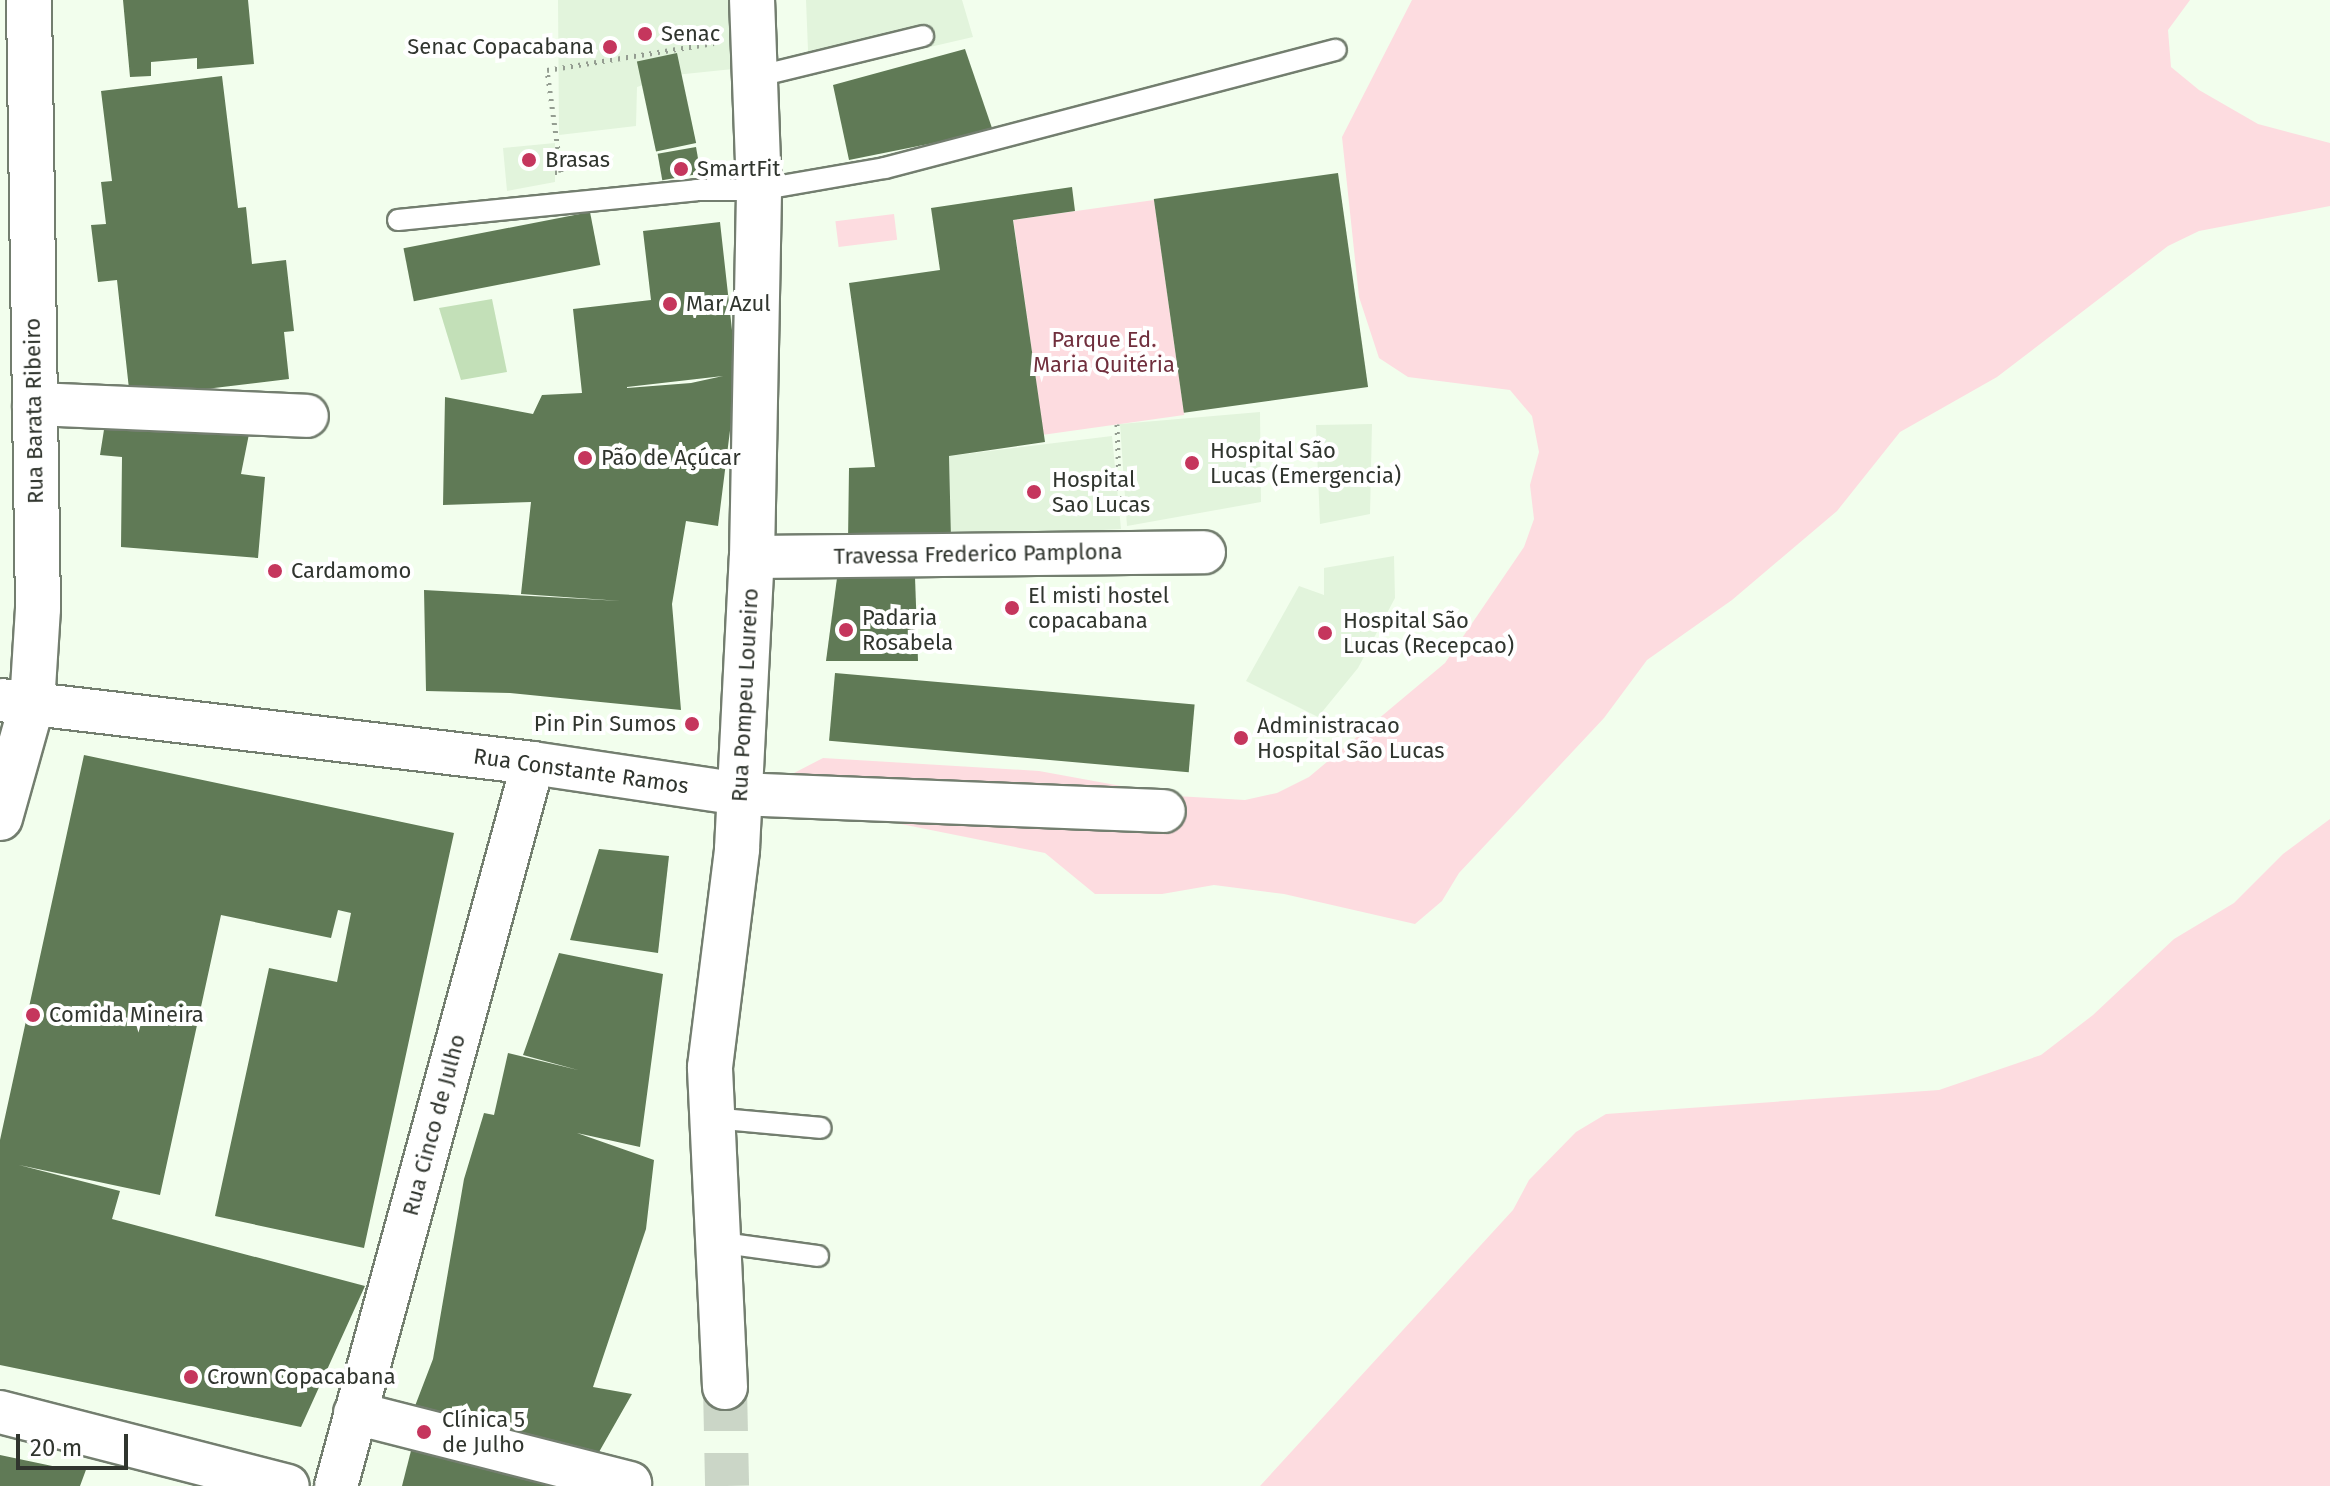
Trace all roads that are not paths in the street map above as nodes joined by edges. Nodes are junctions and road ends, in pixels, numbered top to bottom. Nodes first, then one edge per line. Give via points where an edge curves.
1 (29, 0) edge
2 (923, 36) dead end
3 (753, 38) edge
4 (1336, 50) dead end
5 (759, 190) junction
6 (398, 220) dead end
7 (34, 404) junction
8 (307, 416) dead end
9 (1204, 552) dead end
10 (752, 557) junction
11 (16, 702) edge
12 (533, 763) junction
13 (740, 794) junction
14 (1164, 811) dead end
15 (0, 818) edge
16 (712, 1118) junction
17 (821, 1128) dead end
18 (716, 1242) junction
19 (818, 1256) dead end
20 (725, 1387) tunnel mouth
21 (0, 1412) edge
22 (355, 1413) junction
23 (630, 1483) dead end
24 (288, 1486) edge
25 (336, 1486) edge

1 - 7 street, Rua Barata Ribeiro
2 - 3 lane
3 - 5 street, Rua Pompeu Loureiro
4 - 5 lane via 885,168
5 - 6 lane via 696,190
5 - 10 street, Rua Pompeu Loureiro
7 - 8 street
7 - 11 street, Rua Barata Ribeiro via 38,609
9 - 10 street, Travessa Frederico Pamplona
10 - 13 street, Rua Pompeu Loureiro
11 - 12 street, Rua Constante Ramos
11 - 15 street, Rua Barata Ribeiro
12 - 13 street, Rua Constante Ramos
12 - 22 street, Rua Cinco de Julho
13 - 14 street, Rua Constante Ramos
13 - 16 street, Rua Pompeu Loureiro via 710,1067
16 - 17 lane
16 - 18 street, Rua Pompeu Loureiro
18 - 19 lane
18 - 20 street, Rua Pompeu Loureiro
21 - 24 street
22 - 23 street
22 - 25 street, Rua Cinco de Julho

